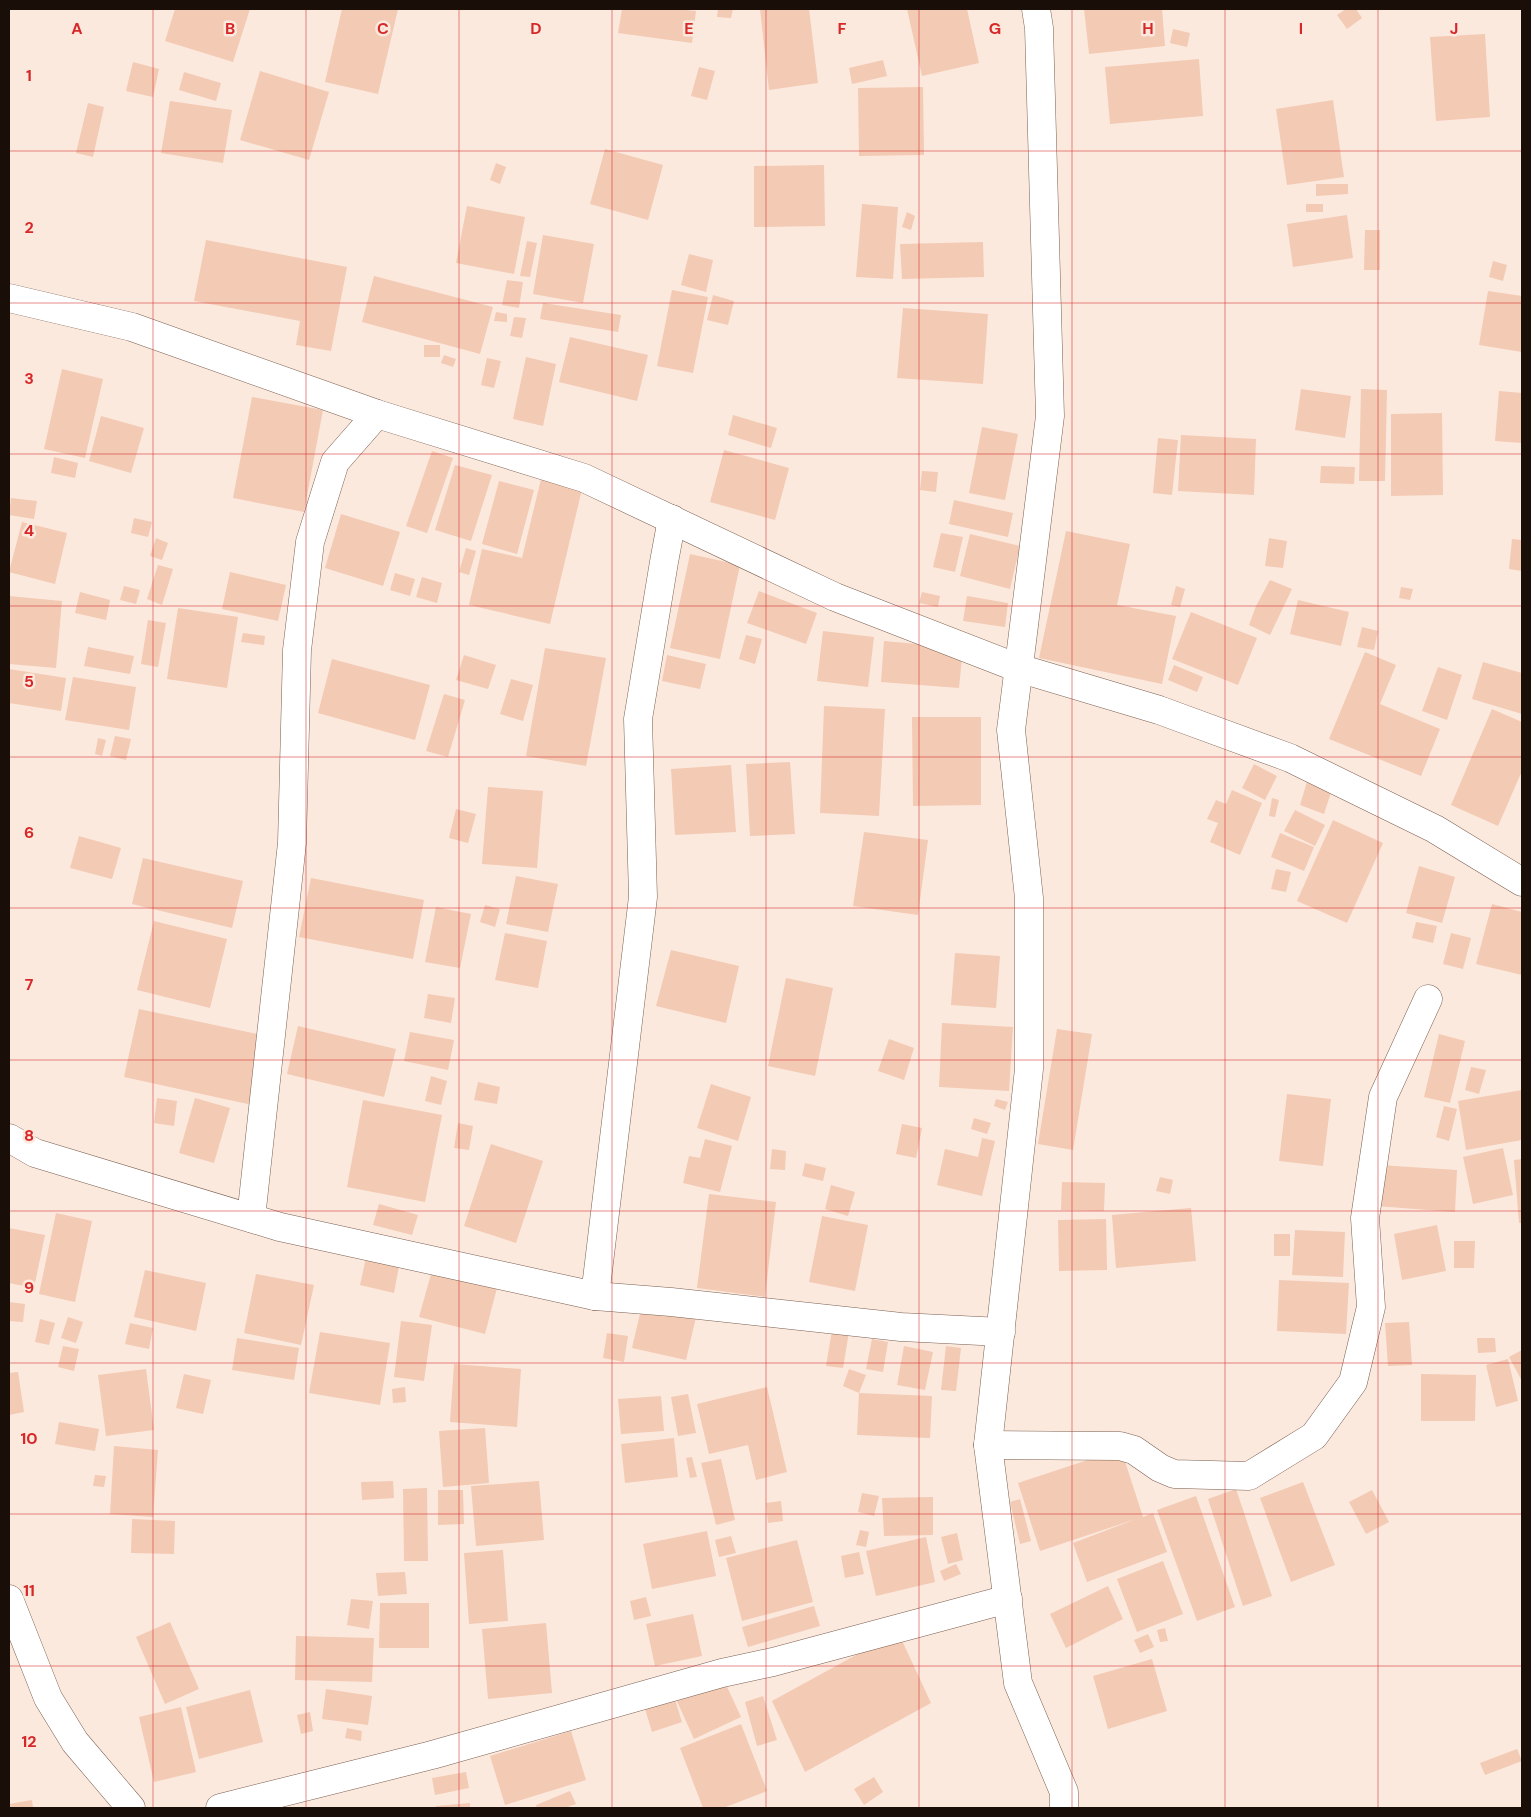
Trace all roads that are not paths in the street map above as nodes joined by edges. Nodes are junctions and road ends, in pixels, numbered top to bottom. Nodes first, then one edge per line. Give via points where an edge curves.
1 (1036, 9) edge
2 (9, 298) edge
3 (377, 414) junction
4 (672, 519) junction
5 (1018, 668) junction
6 (1522, 882) edge
7 (1428, 999) dead end
8 (9, 1138) edge
9 (251, 1218) junction
10 (595, 1296) junction
11 (1000, 1332) junction
12 (988, 1445) junction
13 (9, 1599) edge
14 (1008, 1599) junction
15 (131, 1808) edge
16 (220, 1808) edge
17 (1064, 1808) edge

1 - 5 street via 1050,416
2 - 3 street via 132,328
3 - 4 street via 584,478
3 - 9 street via 335,462 310,542 297,650 292,843
4 - 5 street via 835,597
4 - 10 street via 638,719 643,897
5 - 6 street via 1159,710 1290,758 1435,829
5 - 11 street via 1011,730 1028,898 1029,1069
7 - 12 street via 1383,1097 1365,1218 1370,1307 1353,1382 1314,1436 1249,1476 1174,1474 1134,1450 1120,1446
8 - 9 street via 35,1153
9 - 10 street
10 - 11 street via 901,1327
11 - 12 street
12 - 14 street
13 - 15 street via 48,1698 75,1742
14 - 16 street via 666,1688 432,1755
14 - 17 street via 1018,1683 1064,1792

